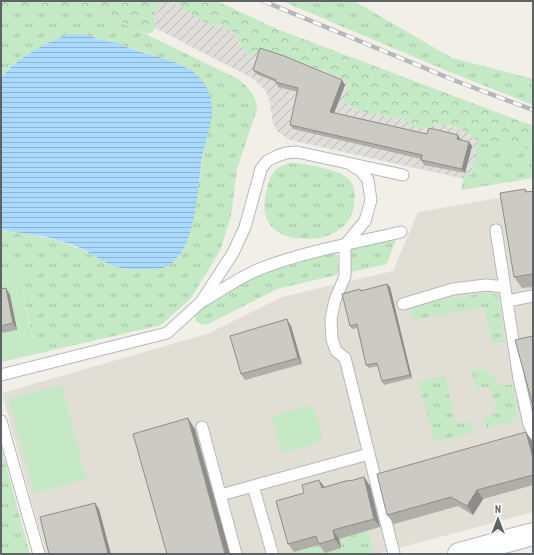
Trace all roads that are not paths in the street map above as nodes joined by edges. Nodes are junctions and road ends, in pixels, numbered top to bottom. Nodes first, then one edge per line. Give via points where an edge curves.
1 (348, 163) junction
2 (403, 175) dead end
3 (496, 230) dead end
4 (401, 232) dead end
5 (345, 245) junction
6 (505, 287) junction
7 (533, 296) edge
8 (507, 301) junction
9 (200, 302) junction
10 (403, 304) dead end
11 (1, 375) edge
12 (1, 421) edge
13 (202, 427) dead end
14 (533, 433) edge
15 (369, 454) junction
16 (253, 486) junction
17 (221, 495) junction
18 (533, 534) edge
19 (272, 552) dead end
20 (39, 554) edge
21 (236, 554) edge
22 (394, 554) edge
23 (459, 554) edge

1 - 2 lane
1 - 5 lane via 361,171 368,180 372,200 365,221
1 - 9 lane via 297,152 286,153 267,161 261,169 246,227 234,253
3 - 6 lane
4 - 5 lane
5 - 9 lane via 295,257 260,269
5 - 15 lane via 345,276 330,319 332,339 336,351 345,358
6 - 8 lane
6 - 10 lane via 486,285 453,289
7 - 8 lane
8 - 14 lane via 520,380
9 - 11 lane via 167,333
12 - 20 lane
13 - 17 lane
15 - 16 lane
15 - 22 lane
16 - 17 lane
16 - 19 lane
17 - 21 lane
18 - 23 street

